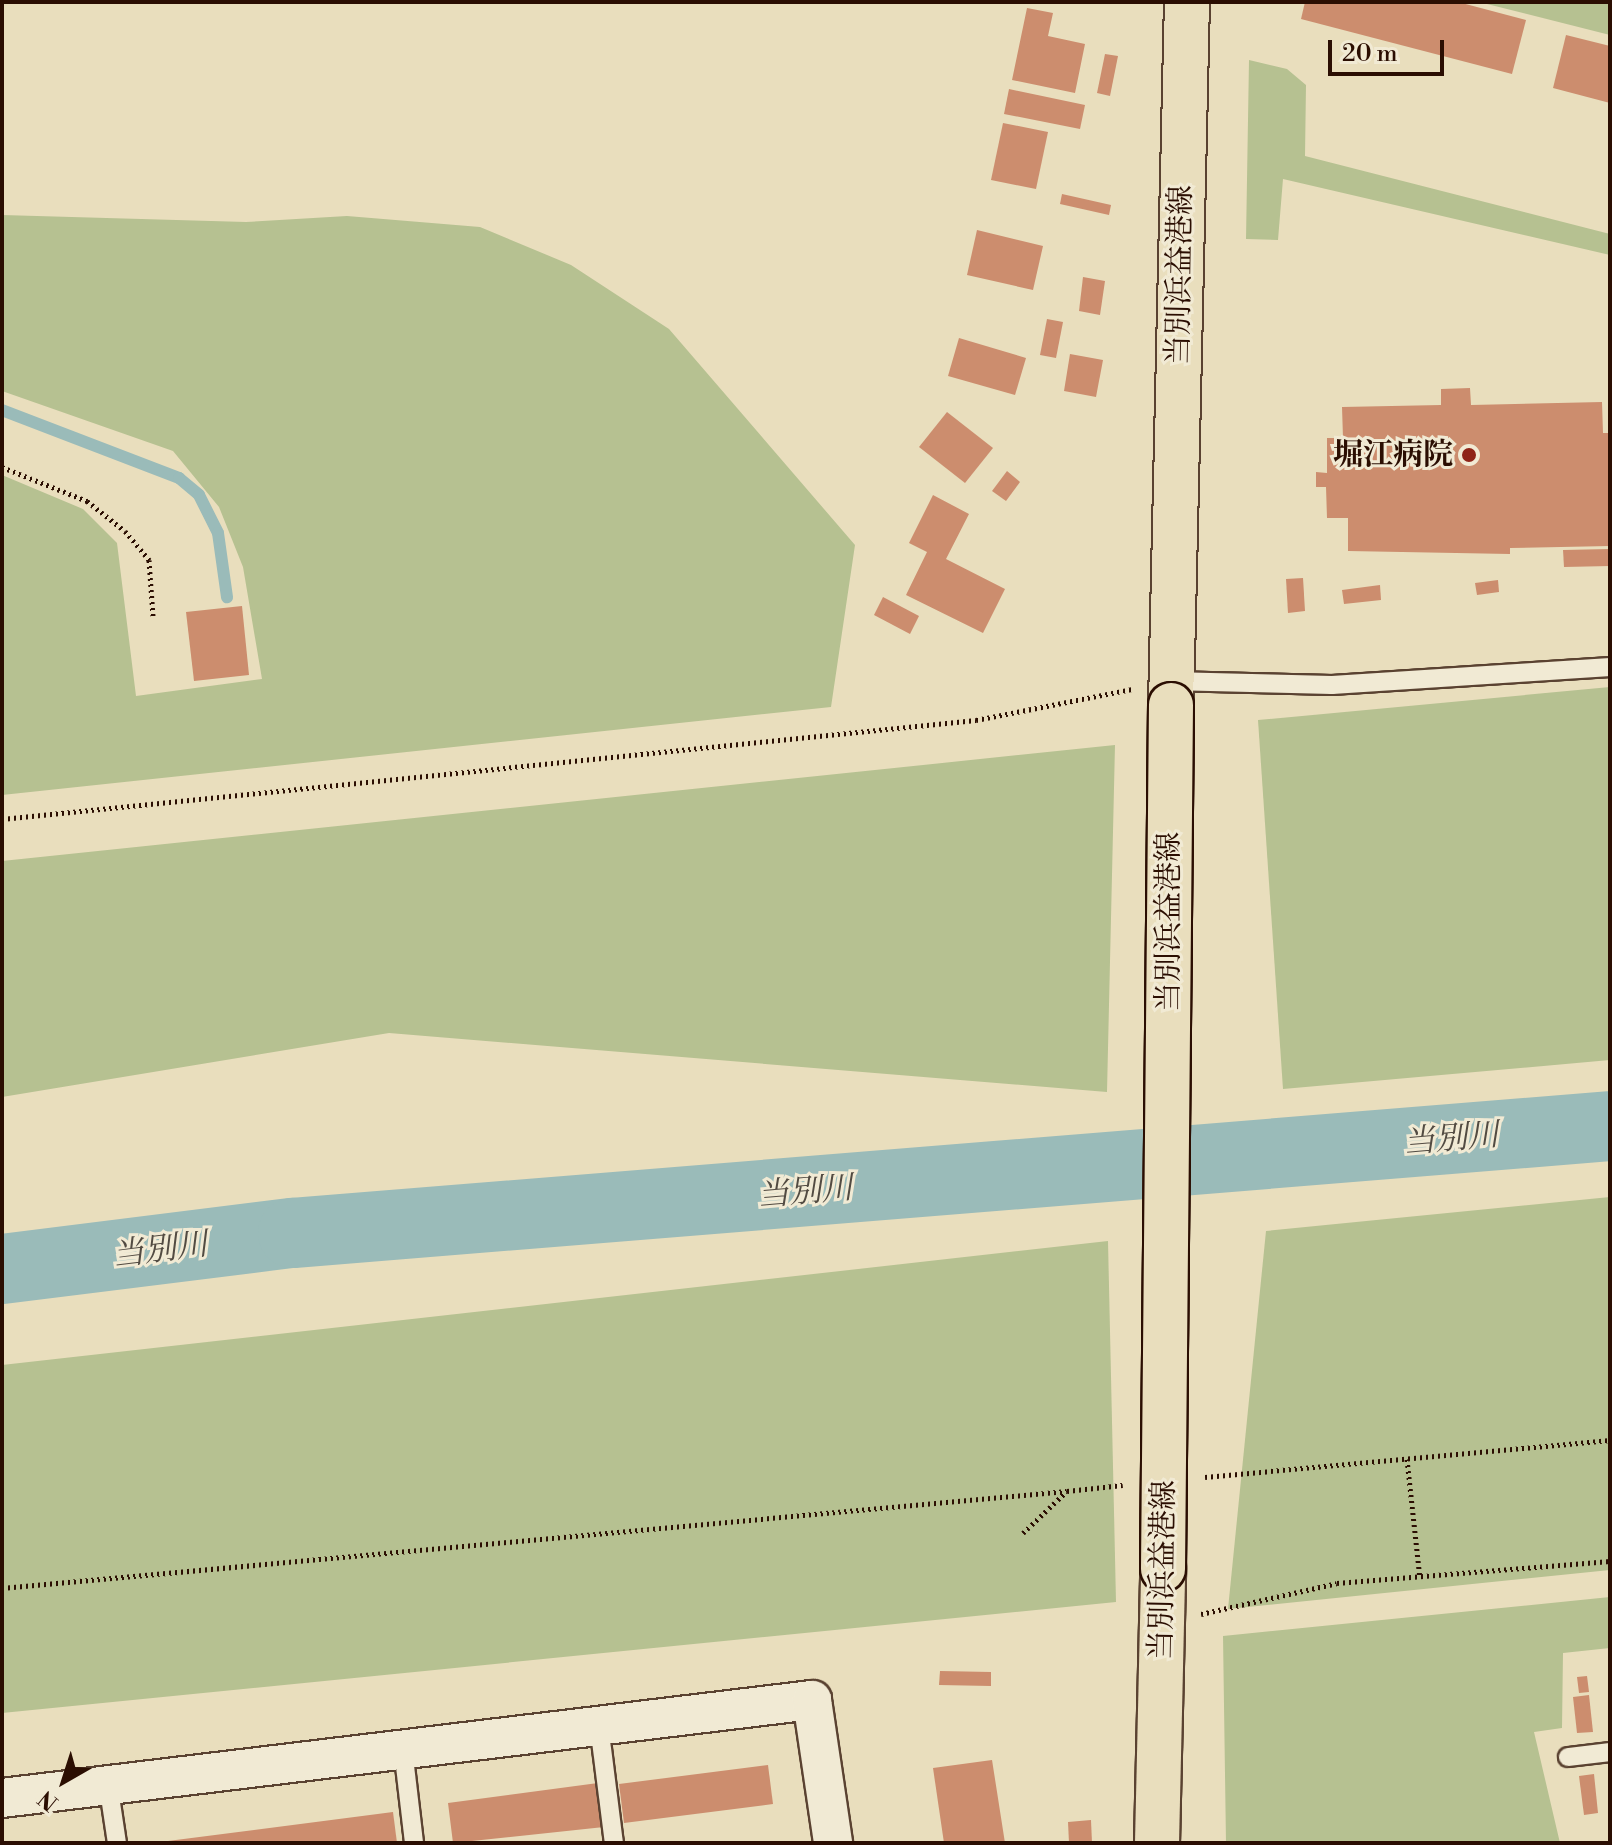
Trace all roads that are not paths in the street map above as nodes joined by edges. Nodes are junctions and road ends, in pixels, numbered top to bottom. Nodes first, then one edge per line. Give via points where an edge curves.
1 (1187, 2) edge
2 (1610, 667) edge
3 (1170, 693) junction
4 (599, 1725) junction
5 (403, 1749) junction
6 (1610, 1752) edge
7 (1568, 1757) dead end
8 (108, 1783) junction
9 (2, 1798) edge
10 (117, 1843) edge
11 (414, 1843) edge
12 (614, 1843) edge
13 (833, 1843) edge
14 (1157, 1843) edge

1 - 3 main road, 当別浜益港線
2 - 3 lane
3 - 14 main road, 当別浜益港線, bridge
4 - 5 street
4 - 12 lane
4 - 13 street via 812,1700
5 - 8 street
5 - 11 lane
6 - 7 lane
8 - 9 street
8 - 10 lane

